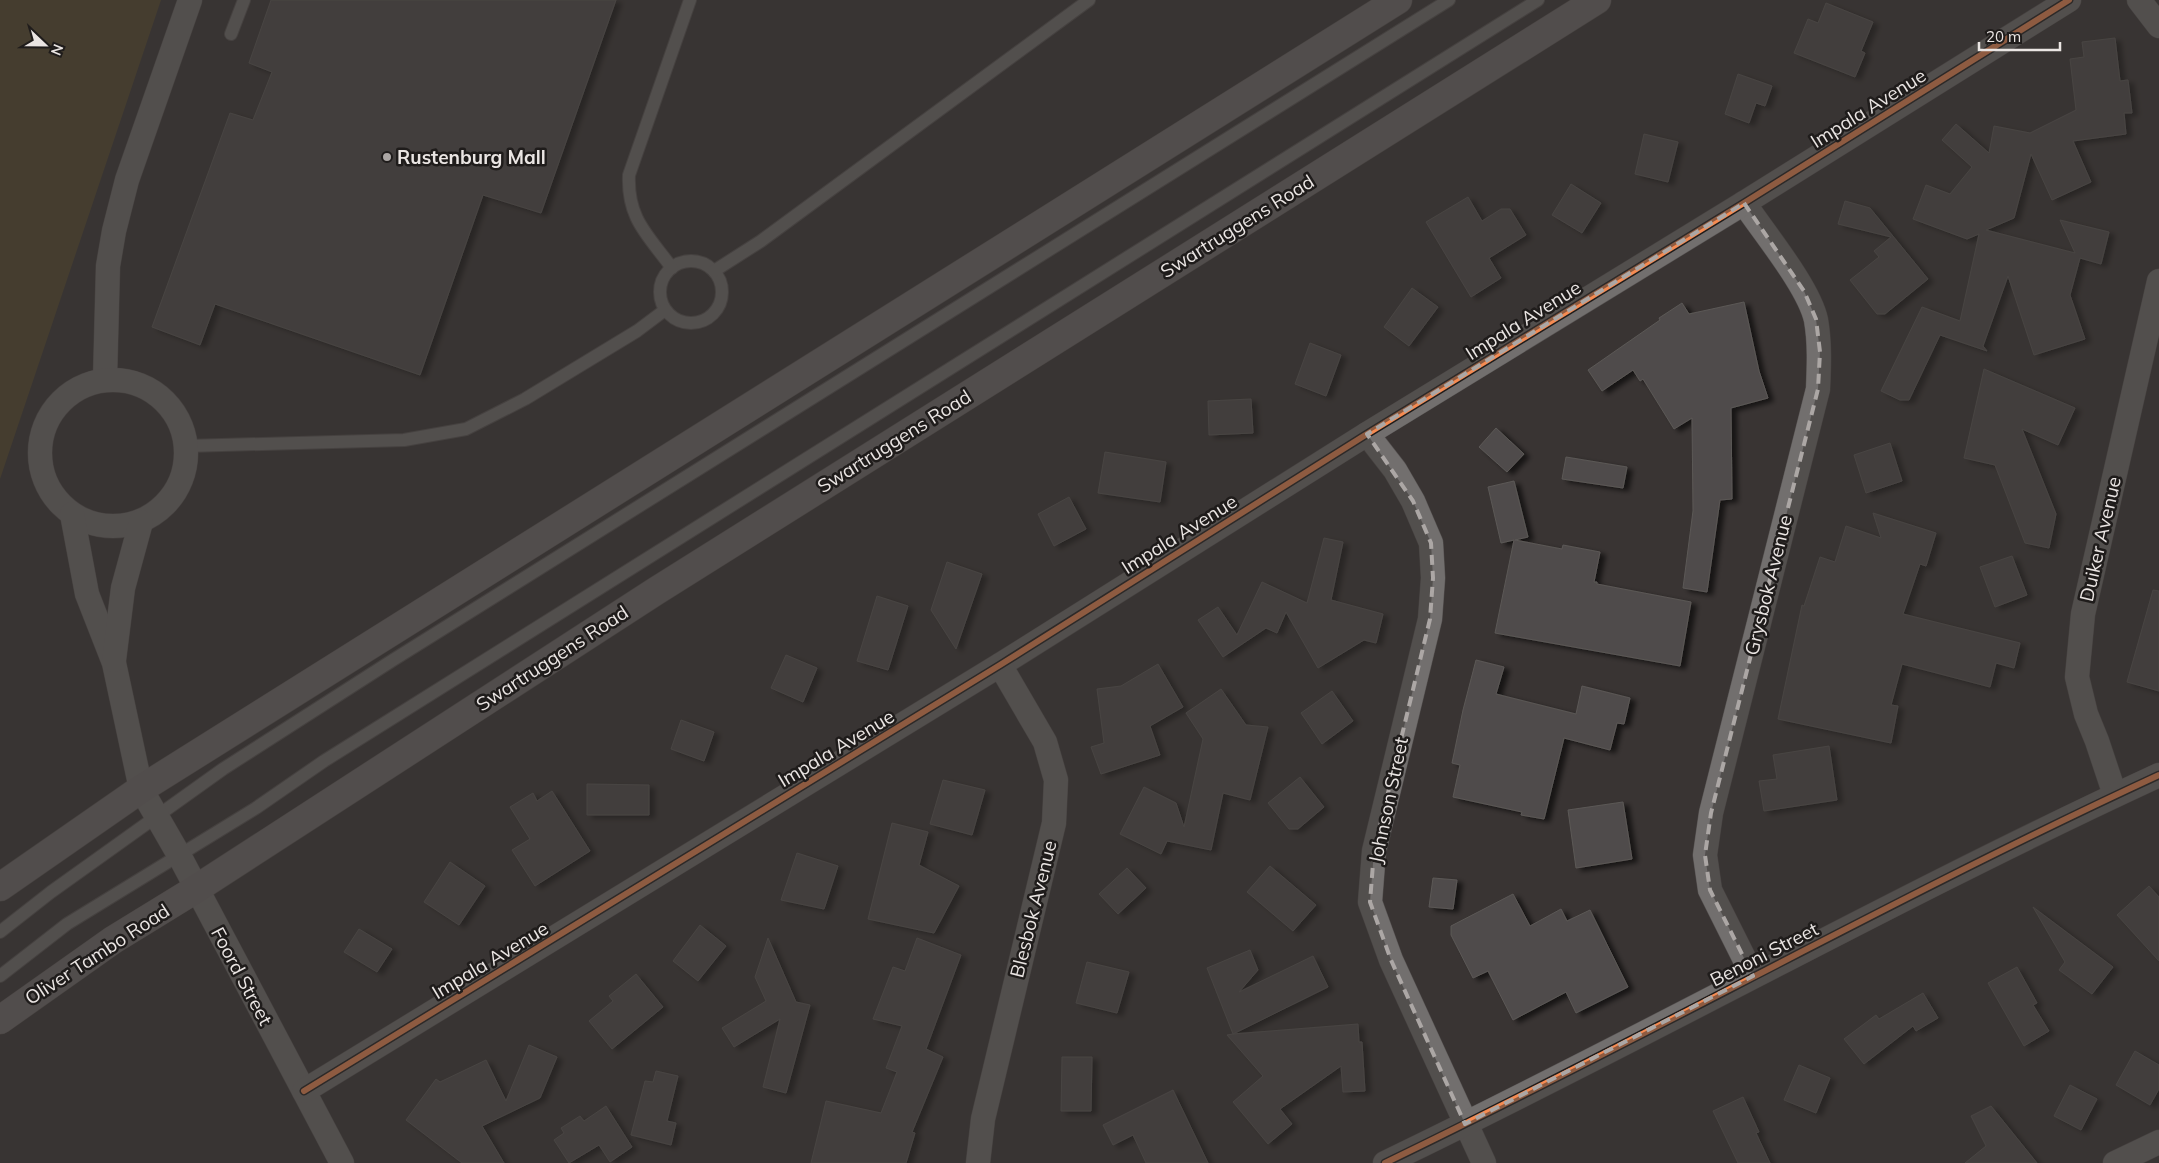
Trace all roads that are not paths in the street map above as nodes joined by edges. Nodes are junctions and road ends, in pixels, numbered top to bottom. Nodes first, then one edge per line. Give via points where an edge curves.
1 (190, 0) edge
2 (244, 0) edge
3 (690, 0) edge
4 (1089, 0) edge
5 (1398, 0) edge
6 (1449, 0) edge
7 (1538, 0) edge
8 (1597, 0) edge
9 (2069, 0) edge
10 (2139, 0) edge
11 (2159, 26) edge
12 (231, 34) dead end
13 (1744, 203) junction
14 (672, 268) junction
15 (714, 272) junction
16 (2159, 281) edge
17 (665, 310) junction
18 (105, 379) junction
19 (1366, 434) junction
20 (187, 446) junction
21 (72, 514) junction
22 (141, 522) junction
23 (114, 663) junction
24 (1000, 666) junction
25 (2159, 775) edge
26 (141, 789) junction
27 (2115, 795) junction
28 (156, 817) junction
29 (179, 855) junction
30 (0, 887) edge
31 (196, 889) junction
32 (0, 932) edge
33 (0, 976) edge
34 (1753, 976) junction
35 (0, 1020) edge
36 (304, 1091) junction
37 (1465, 1124) junction
38 (2159, 1142) edge
39 (342, 1163) edge
40 (978, 1163) edge
41 (1385, 1163) edge
42 (1484, 1163) edge
43 (2115, 1163) edge

1 - 18 street via 127,180 114,231 108,266
2 - 12 lane
3 - 14 lane via 629,175 630,204 636,219
4 - 15 lane
5 - 26 main road
6 - 28 lane via 385,665 223,769
7 - 29 lane
8 - 31 main road, Swartruggens Road via 656,590
9 - 13 street, Impala Avenue
10 - 11 street
13 - 19 street, Impala Avenue
13 - 34 street, Grysbok Avenue via 1804,291 1816,319 1820,352 1818,389 1711,812 1705,855 1710,890
14 - 15 lane via 685,262 696,262
14 - 17 lane via 662,280 660,290
15 - 17 lane via 719,280 720,301 709,317 700,322 680,322
16 - 27 street, Duiker Avenue via 2083,614 2079,648 2077,677 2086,714
17 - 20 lane via 637,331 526,399 466,429 404,440
18 - 20 street via 128,380 162,398 181,423
18 - 21 street via 81,387 60,402 46,423 40,448 42,474 53,496
19 - 24 street, Impala Avenue
19 - 37 street, Johnson Street via 1395,470 1413,501 1431,543 1433,578 1430,619 1374,852 1370,902 1391,960
20 - 22 street via 186,470 177,492 161,510
21 - 22 street via 102,526 118,527
21 - 23 street via 87,594
22 - 23 street via 123,588
23 - 26 street, Foord Street
24 - 36 street, Impala Avenue
24 - 40 street, Blesbok Avenue via 1045,742 1056,780 1054,823 983,1119
25 - 27 street, Benoni Street
26 - 28 street, Foord Street
26 - 30 main road
27 - 34 street, Benoni Street
28 - 29 street, Foord Street
28 - 32 lane
29 - 31 street, Foord Street
29 - 33 lane via 67,924
31 - 35 main road, Oliver Tambo Road via 113,940
31 - 36 street, Foord Street
34 - 37 street, Benoni Street
36 - 39 street, Foord Street
37 - 41 street, Benoni Street
37 - 42 street, Johnson Street
38 - 43 street

